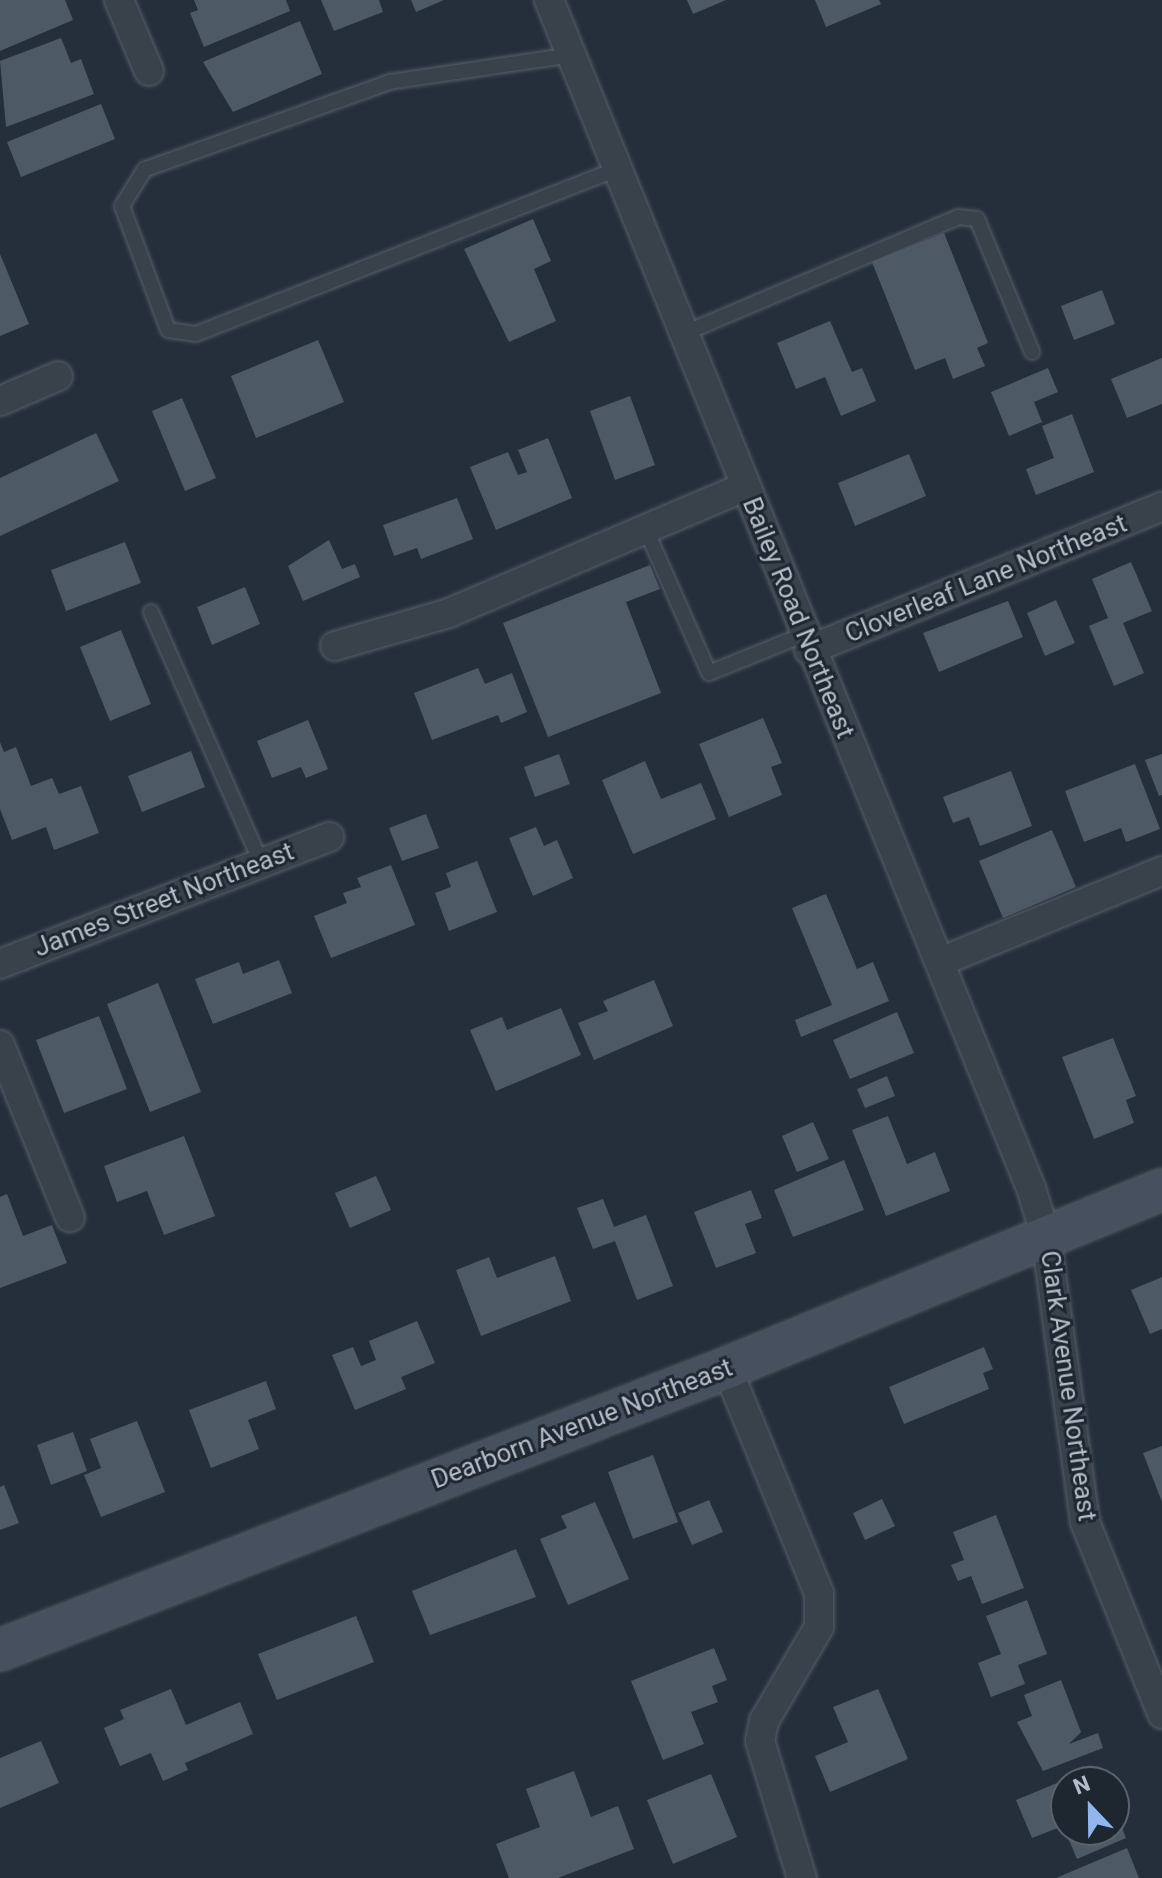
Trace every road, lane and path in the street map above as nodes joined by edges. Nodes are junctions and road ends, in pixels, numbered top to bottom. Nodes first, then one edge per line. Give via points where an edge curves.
1 (119, 0) edge
2 (549, 0) edge
3 (572, 55) junction
4 (149, 71) dead end
5 (618, 169) junction
6 (685, 333) junction
7 (1032, 352) dead end
8 (58, 376) dead end
9 (0, 401) edge
10 (745, 487) junction
11 (1162, 507) edge
12 (646, 530) junction
13 (151, 612) dead end
14 (806, 642) junction
15 (335, 646) dead end
16 (329, 837) dead end
17 (261, 863) junction
18 (1162, 871) edge
19 (940, 962) junction
20 (0, 964) edge
21 (0, 1045) edge
22 (1162, 1190) edge
23 (70, 1217) dead end
24 (1046, 1237) junction
25 (727, 1368) junction
26 (0, 1650) edge
27 (1162, 1714) edge
28 (804, 1877) edge

1 - 4 street
2 - 3 street, Bailey Road Northeast
3 - 5 street, Bailey Road Northeast
3 - 5 lane via 390,82 145,169 122,206 168,330 196,334
5 - 6 street, Bailey Road Northeast
6 - 7 lane via 958,217 977,219
6 - 10 street, Bailey Road Northeast
8 - 9 street
10 - 12 street
10 - 14 street, Bailey Road Northeast
11 - 14 street, Cloverleaf Lane Northeast
12 - 14 lane via 709,673
12 - 15 street via 449,613 405,621
13 - 17 lane
14 - 19 street, Bailey Road Northeast
16 - 17 street, James Street Northeast
17 - 20 street, James Street Northeast
18 - 19 street
19 - 24 street, Bailey Road Northeast
21 - 23 street
22 - 24 street, Dearborn Avenue Northeast
24 - 25 street, Dearborn Avenue Northeast
24 - 27 street, Clark Avenue Northeast via 1085,1522
25 - 26 street, Dearborn Avenue Northeast
25 - 28 street via 819,1593 819,1627 764,1721 760,1741 761,1763

